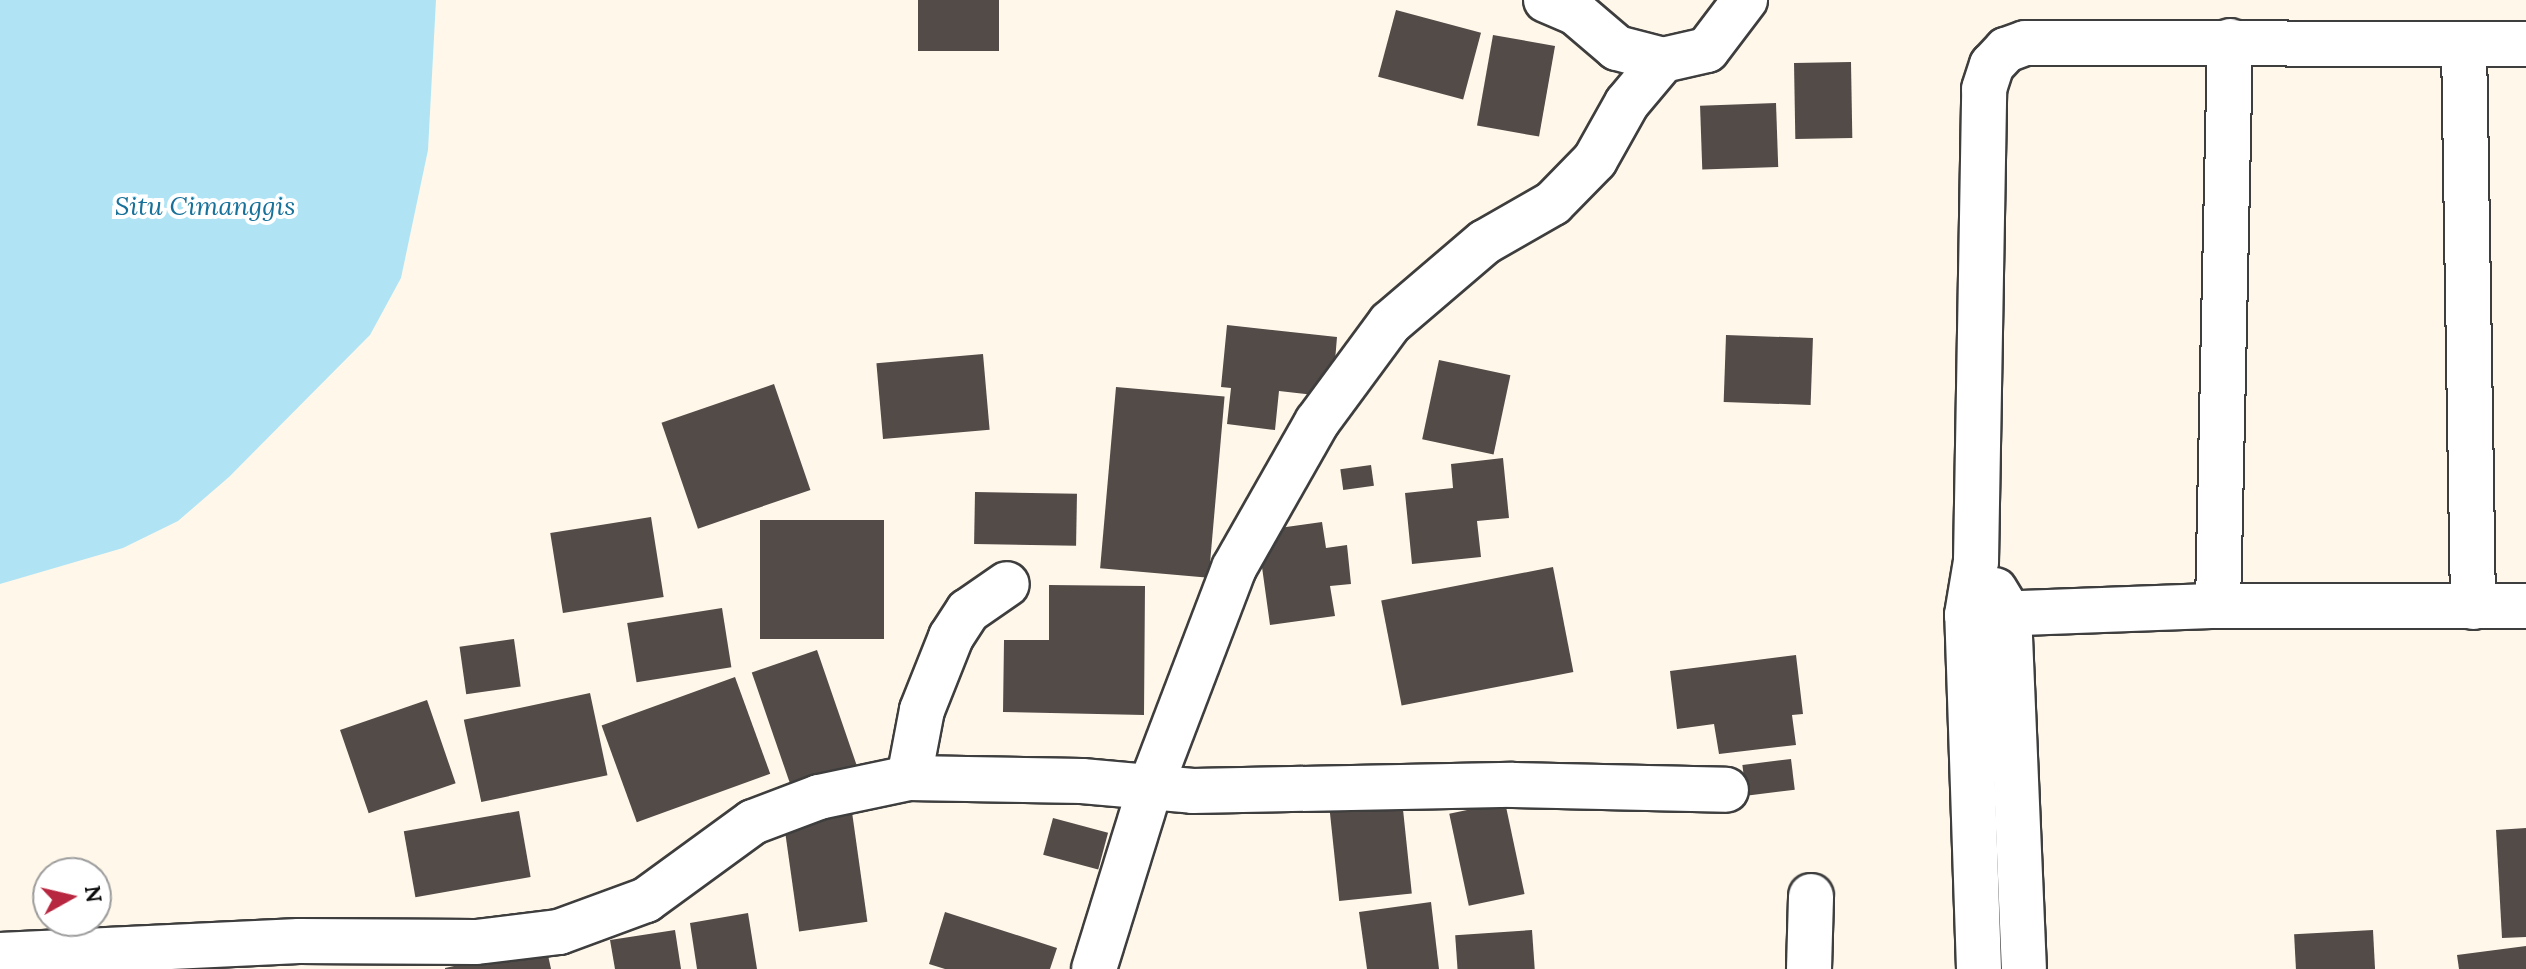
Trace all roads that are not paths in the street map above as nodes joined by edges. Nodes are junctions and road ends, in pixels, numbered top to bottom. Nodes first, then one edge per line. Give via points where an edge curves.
1 (1546, 0) edge
2 (1745, 0) edge
3 (2230, 41) junction
4 (2464, 44) junction
5 (2526, 44) edge
6 (1663, 60) junction
7 (1976, 561) junction
8 (1007, 584) dead end
9 (2218, 606) junction
10 (2526, 606) edge
11 (2473, 607) junction
12 (2009, 613) junction
13 (1967, 615) junction
14 (909, 778) junction
15 (1150, 788) junction
16 (1726, 790) dead end
17 (1811, 896) dead end
18 (0, 955) edge
19 (1094, 969) edge
20 (1809, 969) edge
21 (1979, 969) edge
22 (2024, 969) edge

1 - 6 street via 1576,13 1617,48
2 - 6 street via 1707,50
3 - 4 street
3 - 7 street via 2025,43 2006,50 1992,65 1984,89
3 - 9 street
4 - 5 street
4 - 11 street
6 - 15 street via 1627,103 1595,160 1553,203 1485,242 1390,323 1317,422 1234,568
7 - 12 street
7 - 13 street
8 - 14 street via 968,611 951,637 922,710
9 - 11 street
9 - 12 street
10 - 11 street
12 - 13 street
12 - 22 street
13 - 21 street
14 - 15 street
14 - 18 street via 819,797 753,822 646,900 559,932 476,942 299,941
15 - 16 street via 1513,785
15 - 19 street
17 - 20 street

